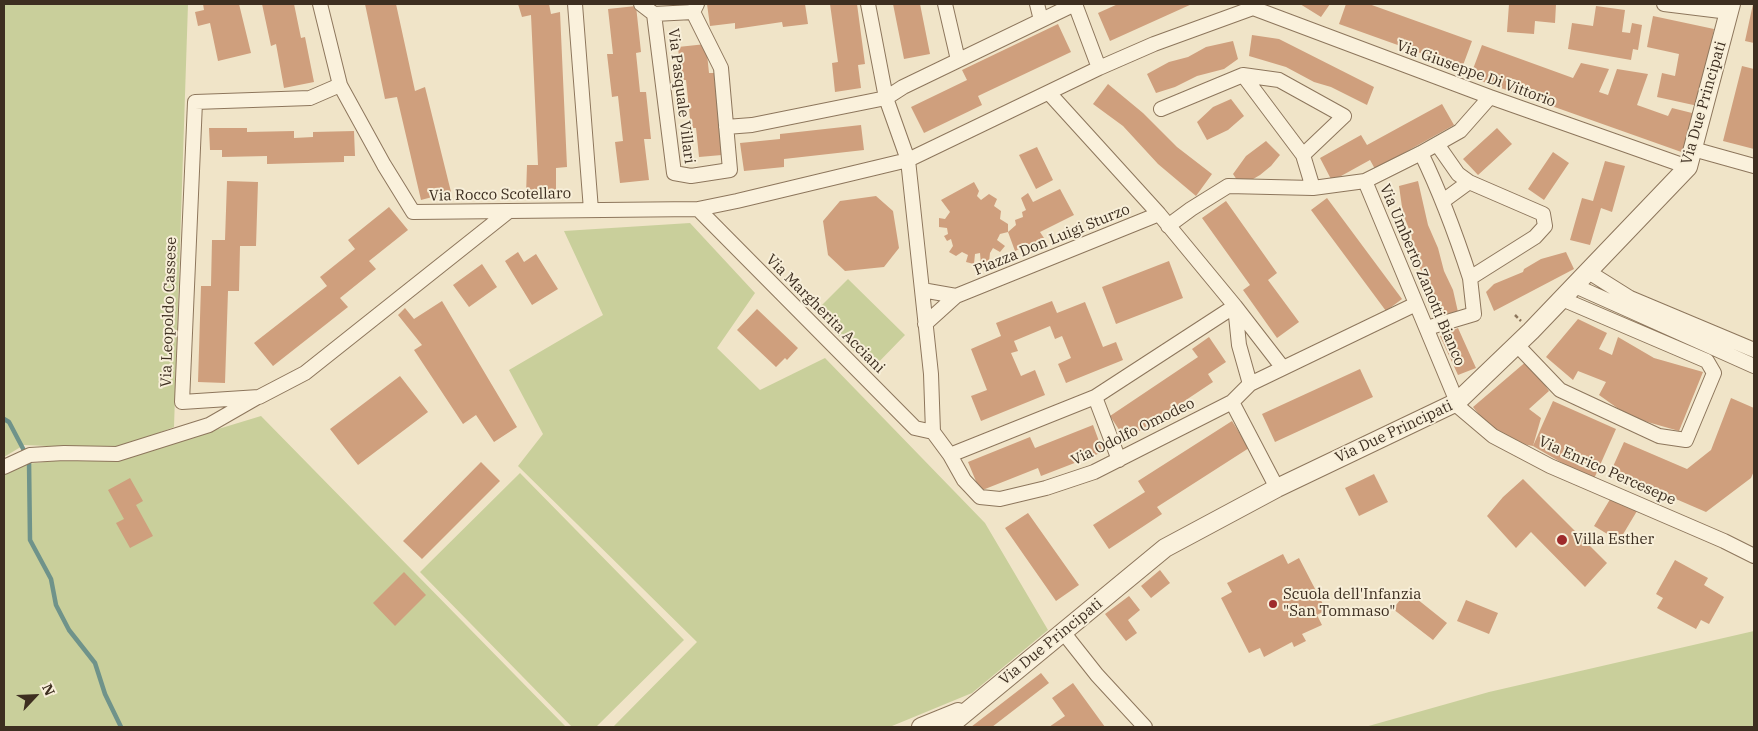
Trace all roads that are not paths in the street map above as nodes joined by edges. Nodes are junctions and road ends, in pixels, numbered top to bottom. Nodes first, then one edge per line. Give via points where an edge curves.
1 (320, 4) edge
2 (576, 4) edge
3 (641, 4) edge
4 (868, 4) edge
5 (945, 4) edge
6 (1037, 4) edge
7 (1075, 4) edge
8 (1664, 4) edge
9 (1254, 5) edge
10 (695, 8) edge
11 (1730, 8) edge
12 (654, 14) junction
13 (1041, 20) junction
14 (958, 60) junction
15 (1099, 68) junction
16 (1243, 75) junction
17 (340, 85) junction
18 (1048, 92) junction
19 (886, 98) junction
20 (1490, 98) junction
21 (1161, 109) dead end
22 (726, 127) junction
23 (1437, 144) junction
24 (1693, 149) junction
25 (1421, 153) junction
26 (1303, 155) junction
27 (908, 160) junction
28 (1754, 166) edge
29 (1688, 167) junction
30 (1365, 181) junction
31 (1469, 182) junction
32 (1313, 188) junction
33 (1443, 201) junction
34 (698, 209) junction
35 (591, 210) junction
36 (509, 211) junction
37 (1159, 214) junction
38 (1168, 226) junction
39 (1588, 271) junction
40 (1470, 278) junction
41 (1573, 285) junction
42 (922, 290) junction
43 (956, 296) junction
44 (1562, 299) junction
45 (1416, 304) junction
46 (1235, 306) junction
47 (926, 324) junction
48 (1427, 328) junction
49 (1517, 345) junction
50 (1754, 350) edge
51 (1754, 366) edge
52 (1283, 368) junction
53 (1250, 384) junction
54 (259, 397) junction
55 (1095, 397) junction
56 (1232, 402) junction
57 (1456, 402) junction
58 (933, 432) junction
59 (950, 455) junction
60 (1119, 460) junction
61 (4, 467) edge
62 (1276, 488) junction
63 (1754, 556) edge
64 (1063, 632) junction
65 (973, 707) junction
66 (921, 727) edge
67 (948, 727) edge
68 (1145, 727) edge

1 - 17 street, Via Rocco Scotellaro
2 - 35 street
3 - 12 street, Via Pasquale Villari
4 - 19 street
5 - 14 street
6 - 13 street
7 - 13 street
7 - 15 street
8 - 11 street
9 - 15 street, Via Giuseppe Di Vittorio
9 - 20 street, Via Giuseppe Di Vittorio
10 - 12 street, Via Pasquale Villari
10 - 22 street via 721,68
11 - 24 street, Via Due Principati
12 - 22 street, Via Pasquale Villari via 674,173 691,176 730,170
13 - 14 street
14 - 19 street
15 - 18 street, Via Giuseppe Di Vittorio
16 - 21 street
16 - 26 street
16 - 26 street via 1278,80 1344,116
17 - 36 street, Via Rocco Scotellaro via 413,212
17 - 54 street, Via Leopoldo Cassese via 310,98 195,102 182,402
18 - 27 street
18 - 37 street
19 - 22 street via 752,125
19 - 27 street
20 - 23 street via 1460,131
20 - 29 street, Via Giuseppe Di Vittorio
23 - 25 street
23 - 31 street via 1458,174
24 - 28 street
24 - 29 street, Via Due Principati
25 - 30 street
25 - 33 street
26 - 32 street
27 - 34 street
27 - 42 street
29 - 39 street, Via Due Principati
30 - 32 street, Via Umberto Zanotti Bianco
30 - 45 street, Via Umberto Zanotti Bianco
31 - 33 street
31 - 40 street via 1543,214 1545,226 1535,237
32 - 38 street, Via Umberto Zanotti Bianco via 1228,186
33 - 40 street
34 - 35 street, Via Rocco Scotellaro
34 - 58 street, Via Margherita Acciani via 915,428
35 - 36 street, Via Rocco Scotellaro
36 - 54 street, Via Leopoldo Cassese via 305,373
37 - 38 street
37 - 43 street, Piazza Don Luigi Sturzo
38 - 46 street
39 - 41 street, Via Due Principati
39 - 50 street via 1630,298
40 - 48 street via 1474,314
41 - 44 street, Via Due Principati
41 - 51 street
42 - 43 street
42 - 47 street
43 - 47 street, Piazza Don Luigi Sturzo
44 - 49 street, Via Due Principati
44 - 49 street via 1707,361 1714,373 1686,440 1659,436 1560,390
45 - 48 street, Via Umberto Zanotti Bianco
45 - 52 street, Via Odolfo Omodeo
46 - 52 street
46 - 53 street via 1239,345
46 - 55 street
47 - 58 street via 932,374
48 - 57 street, Via Umberto Zanotti Bianco
49 - 57 street, Via Due Principati
52 - 53 street, Via Odolfo Omodeo
53 - 56 street, Via Odolfo Omodeo
54 - 61 street via 209,425 117,454 30,455
55 - 59 street
55 - 60 street
56 - 60 street, Via Odolfo Omodeo
56 - 62 street
57 - 62 street, Via Due Principati
57 - 63 street, Via Enrico Percesepe via 1494,436 1550,466
58 - 59 street
59 - 60 street, Via Odolfo Omodeo via 964,480 980,496 1000,500 1094,472
62 - 64 street, Via Due Principati via 1165,548
64 - 65 street, Via Due Principati
64 - 68 street
65 - 66 street
65 - 67 street, Via Due Principati

